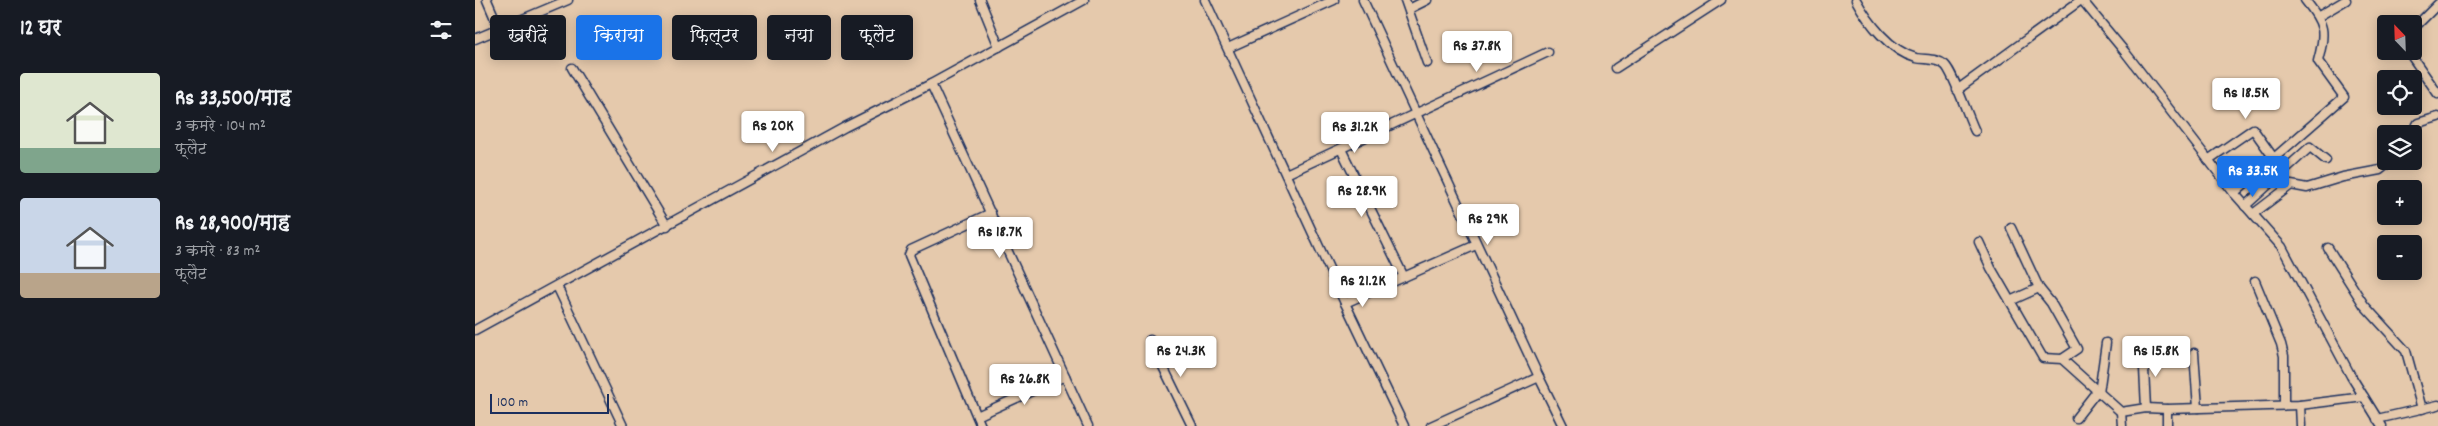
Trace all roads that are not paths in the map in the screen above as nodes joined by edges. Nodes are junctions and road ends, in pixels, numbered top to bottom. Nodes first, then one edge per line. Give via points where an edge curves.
1 (487, 0) edge
2 (568, 0) edge
3 (979, 0) edge
4 (1084, 0) edge
5 (1205, 0) edge
6 (1335, 0) edge
7 (1363, 0) edge
8 (1405, 0) edge
9 (1427, 0) edge
10 (1721, 0) edge
11 (1856, 0) edge
12 (2081, 0) edge
13 (2305, 0) edge
14 (2346, 0) edge
15 (559, 2) edge
16 (2438, 4) edge
17 (1409, 9) junction
18 (493, 15) edge
19 (529, 15) edge
20 (2319, 16) junction
21 (2423, 19) edge
22 (490, 32) edge
23 (475, 39) edge
24 (999, 47) junction
25 (1228, 48) junction
26 (1548, 52) dead end
27 (2414, 60) edge
28 (1427, 63) dead end
29 (572, 68) dead end
30 (1616, 68) dead end
31 (931, 84) junction
32 (1957, 90) junction
33 (2438, 94) edge
34 (1415, 115) junction
35 (2438, 117) edge
36 (2417, 125) edge
37 (1975, 131) dead end
38 (1341, 149) junction
39 (2273, 157) junction
40 (2208, 160) junction
41 (2326, 160) dead end
42 (2380, 170) edge
43 (1286, 174) junction
44 (2234, 193) junction
45 (2245, 206) junction
46 (991, 213) junction
47 (2253, 214) junction
48 (667, 226) junction
49 (2011, 228) dead end
50 (1979, 242) dead end
51 (1476, 245) junction
52 (2328, 248) dead end
53 (1404, 277) junction
54 (2255, 281) dead end
55 (557, 286) junction
56 (2039, 288) junction
57 (2010, 302) junction
58 (1345, 303) junction
59 (475, 330) edge
60 (1150, 340) dead end
61 (2106, 343) dead end
62 (2143, 349) dead end
63 (2194, 353) dead end
64 (2062, 359) junction
65 (1065, 376) junction
66 (1539, 377) junction
67 (2098, 392) junction
68 (2364, 397) junction
69 (2284, 405) junction
70 (2300, 405) junction
71 (2438, 405) edge
72 (2146, 408) junction
73 (2198, 408) junction
74 (2167, 409) junction
75 (2422, 409) junction
76 (2121, 412) junction
77 (977, 416) junction
78 (2076, 418) dead end
79 (2377, 418) junction
80 (623, 426) edge
81 (981, 426) edge
82 (1088, 426) edge
83 (1192, 426) edge
84 (1404, 426) edge
85 (1431, 426) edge
86 (1563, 426) edge
87 (2122, 426) edge
88 (2167, 426) edge
89 (2301, 426) edge
90 (2382, 426) edge

1 - 18 street
2 - 15 street
3 - 24 street
4 - 24 street
5 - 25 street
6 - 25 street
7 - 34 street
8 - 17 street
9 - 17 street
10 - 30 street
11 - 32 street via 1893,45 1911,56 1947,66
12 - 32 street
12 - 40 street
13 - 20 street
14 - 20 street
15 - 19 street
16 - 21 street
17 - 28 street
20 - 39 street via 2324,38 2318,61 2344,97
22 - 23 street
24 - 31 street
25 - 43 street
26 - 34 street
27 - 33 street
29 - 48 street
31 - 46 street
31 - 48 street via 845,127
32 - 37 street
34 - 38 street
34 - 51 street
35 - 36 street
38 - 43 street
38 - 53 street
39 - 40 street via 2253,129
39 - 44 street
40 - 44 street
41 - 45 street via 2310,147
42 - 47 street via 2307,188 2291,185
43 - 58 street
44 - 45 street
45 - 47 street
46 - 65 street
46 - 77 street via 911,250 909,255
47 - 68 street via 2282,247
48 - 55 street
49 - 56 street
50 - 57 street
51 - 53 street
51 - 66 street
52 - 75 street via 2364,304 2405,351
53 - 58 street
54 - 69 street via 2284,356
55 - 59 street
55 - 80 street
56 - 57 street
56 - 64 street via 2077,348
57 - 64 street via 2043,358
58 - 84 street
60 - 83 street
61 - 67 street
62 - 72 street
63 - 73 street
64 - 67 street
65 - 77 street
65 - 82 street
66 - 85 street
66 - 86 street
67 - 76 street
67 - 78 street
68 - 70 street
68 - 79 street
69 - 70 street
69 - 73 street
70 - 89 street
71 - 75 street
72 - 74 street
72 - 76 street
73 - 74 street
74 - 88 street
75 - 79 street
76 - 87 street
77 - 81 street
79 - 90 street

